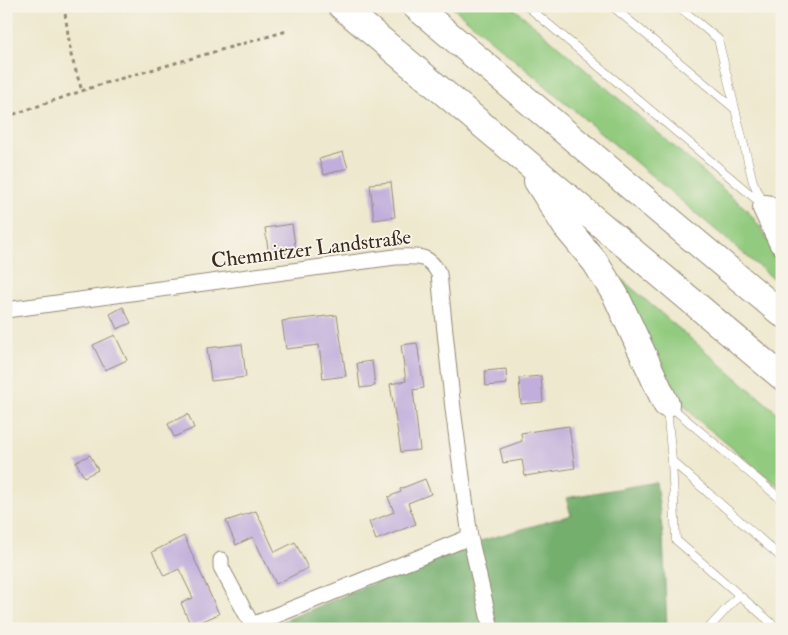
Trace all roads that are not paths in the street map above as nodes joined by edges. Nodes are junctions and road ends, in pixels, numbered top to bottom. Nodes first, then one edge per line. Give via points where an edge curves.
1 (341, 6) edge
2 (415, 6) edge
3 (527, 6) edge
4 (612, 6) edge
5 (678, 6) edge
6 (735, 109) junction
7 (525, 161) junction
8 (766, 208) junction
9 (782, 242) edge
10 (6, 310) edge
11 (782, 314) edge
12 (782, 377) edge
13 (666, 404) junction
14 (672, 461) junction
15 (782, 500) edge
16 (470, 537) junction
17 (782, 558) edge
18 (221, 560) dead end
19 (739, 595) junction
20 (776, 627) dead end
21 (491, 629) edge
22 (708, 629) edge

1 - 7 highway
2 - 11 highway
3 - 8 lane
4 - 6 lane
5 - 6 lane via 718,39
6 - 8 lane via 753,182
7 - 12 highway
7 - 13 highway via 566,227 616,296
8 - 9 highway
10 - 16 street, Chemnitzer Landstraße via 396,257 427,258 439,274
13 - 14 lane
13 - 15 lane
14 - 17 lane
14 - 19 lane via 676,540
16 - 18 street via 252,625 221,567
16 - 21 street, Chemnitzer Landstraße
19 - 20 lane
19 - 22 lane

